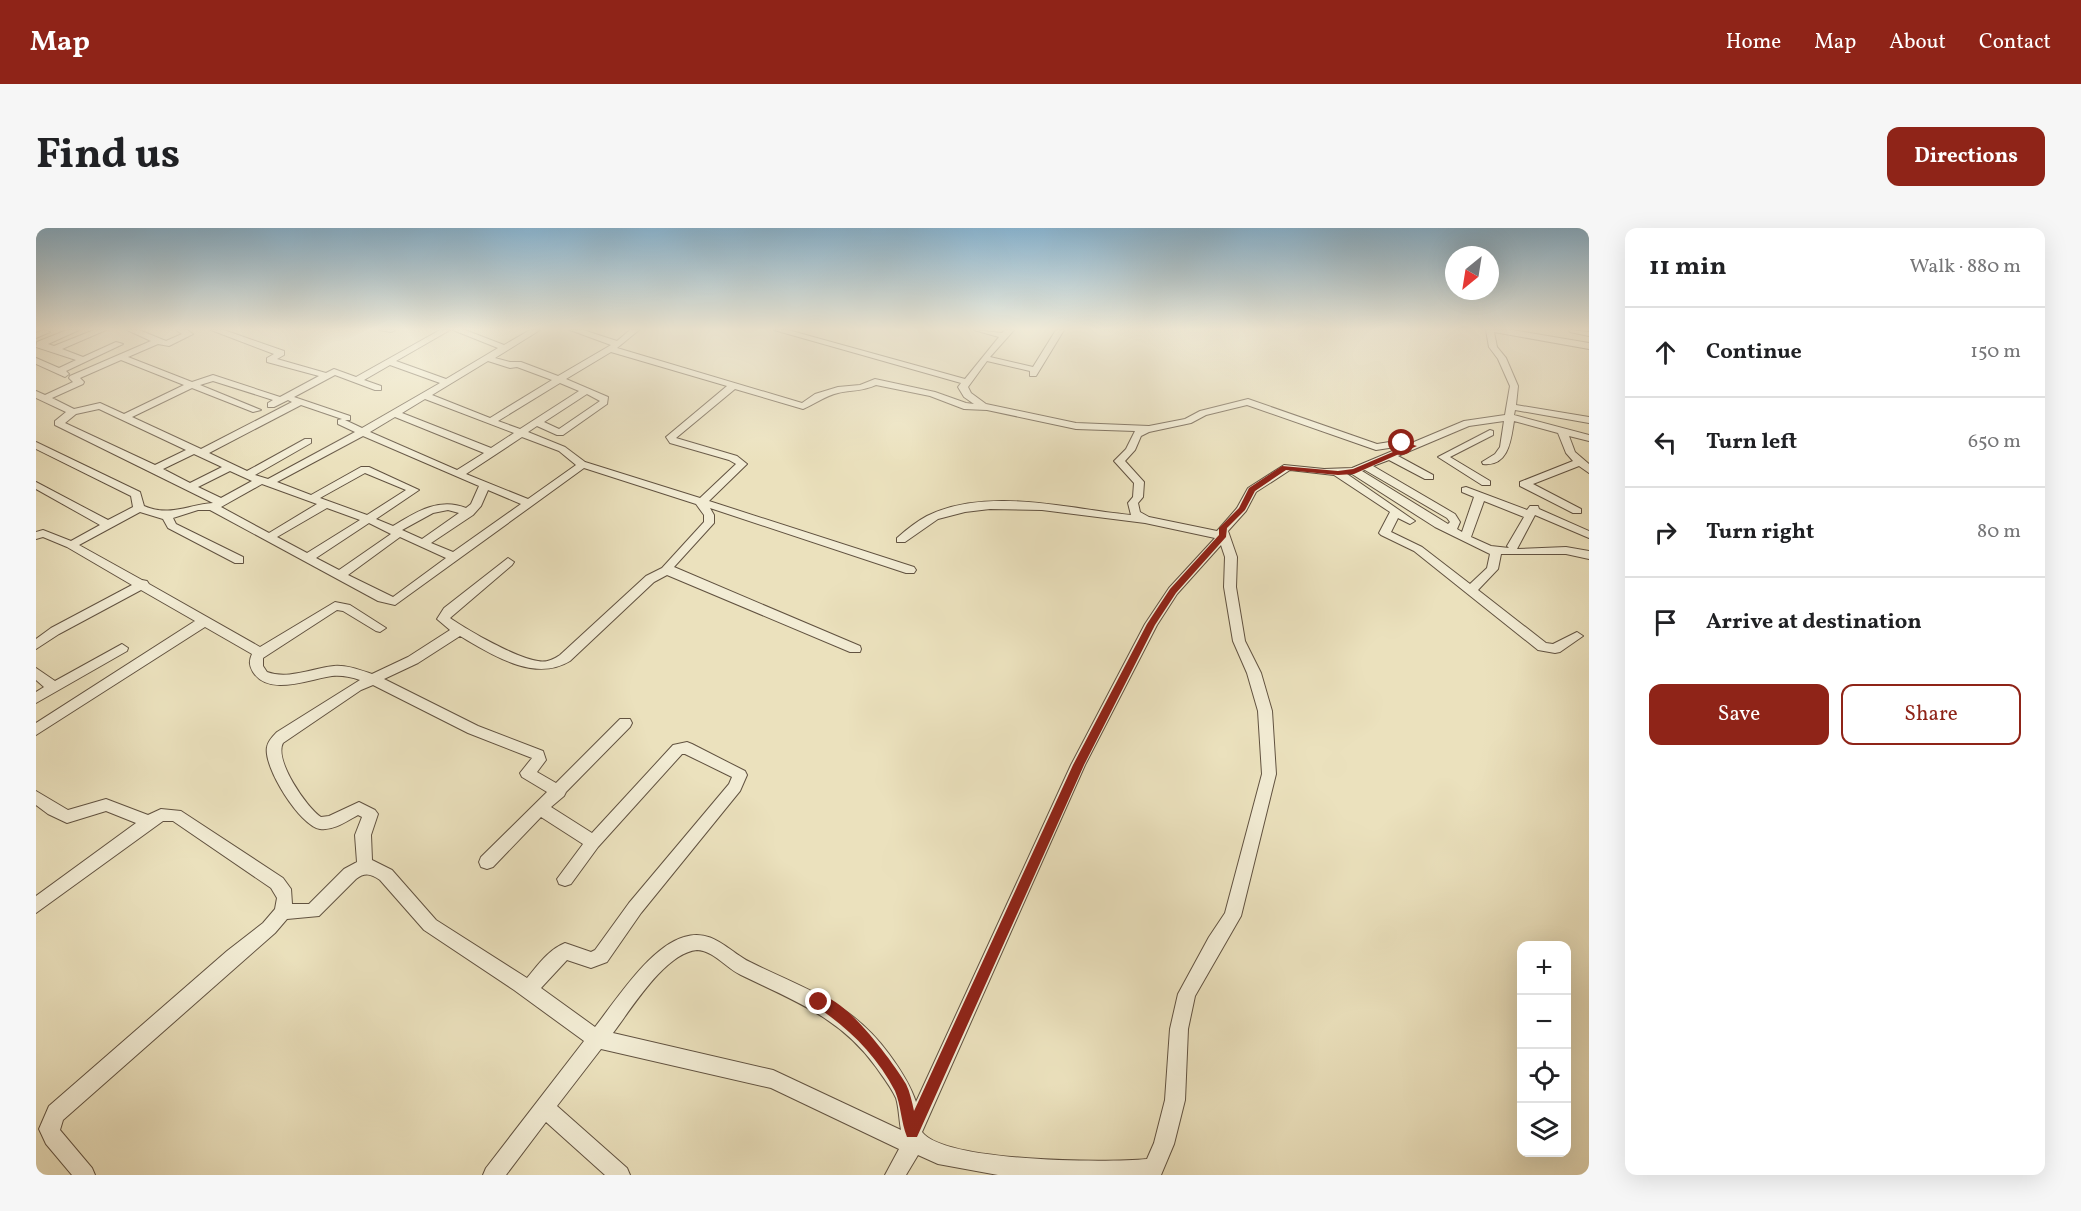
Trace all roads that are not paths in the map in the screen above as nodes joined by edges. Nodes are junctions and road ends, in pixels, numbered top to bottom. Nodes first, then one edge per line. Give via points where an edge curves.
1 (65, 374) edge
2 (82, 374) edge
3 (164, 374) edge
4 (321, 374) edge
5 (330, 374) edge
6 (340, 374) edge
7 (368, 374) edge
8 (425, 374) edge
9 (460, 374) edge
10 (545, 374) edge
11 (566, 374) edge
12 (697, 374) edge
13 (938, 374) edge
14 (972, 374) edge
15 (1509, 374) edge
16 (327, 376) junction
17 (73, 378) junction
18 (557, 379) junction
19 (357, 380) junction
20 (447, 382) junction
21 (966, 382) junction
22 (36, 384) edge
23 (191, 385) junction
24 (733, 386) junction
25 (378, 387) dead end
26 (586, 390) junction
27 (45, 395) edge
28 (426, 396) junction
29 (284, 398) junction
30 (300, 402) junction
31 (271, 405) dead end
32 (994, 409) junction
33 (256, 410) dead end
34 (73, 412) junction
35 (1511, 412) junction
36 (396, 414) junction
37 (123, 418) junction
38 (1589, 420) edge
39 (491, 421) junction
40 (535, 422) junction
41 (1470, 422) junction
42 (1149, 429) junction
43 (1562, 431) junction
44 (363, 432) junction
45 (521, 433) junction
46 (1490, 433) junction
47 (1589, 438) edge
48 (1507, 439) junction
49 (308, 441) dead end
50 (1418, 444) junction
51 (36, 445) edge
52 (198, 452) junction
53 (492, 452) junction
54 (1447, 454) junction
55 (1479, 455) junction
56 (1390, 456) junction
57 (1579, 462) junction
58 (582, 465) junction
59 (230, 466) junction
60 (155, 469) junction
61 (1353, 470) junction
62 (1589, 470) edge
63 (247, 475) junction
64 (457, 475) junction
65 (1429, 477) dead end
66 (265, 482) junction
67 (1486, 483) dead end
68 (36, 485) edge
69 (191, 486) junction
70 (484, 486) junction
71 (1466, 490) dead end
72 (1544, 495) junction
73 (1480, 496) junction
74 (310, 499) junction
75 (701, 503) junction
76 (530, 504) junction
77 (217, 505) junction
78 (324, 505) junction
79 (139, 508) junction
80 (1396, 511) junction
81 (1577, 511) dead end
82 (469, 513) junction
83 (1531, 513) junction
84 (166, 516) junction
85 (369, 519) junction
86 (1145, 520) junction
87 (1410, 520) dead end
88 (107, 525) junction
89 (38, 531) edge
90 (395, 533) junction
91 (1589, 535) edge
92 (1223, 536) junction
93 (268, 538) junction
94 (1465, 538) junction
95 (901, 540) dead end
96 (71, 544) junction
97 (422, 544) junction
98 (1513, 546) dead end
99 (1492, 549) junction
100 (1589, 555) edge
101 (454, 557) junction
102 (308, 558) junction
103 (239, 560) dead end
104 (508, 562) dead end
105 (666, 570) junction
106 (910, 570) dead end
107 (340, 575) junction
108 (143, 584) junction
109 (1470, 591) junction
110 (205, 621) junction
111 (380, 628) dead end
112 (459, 630) junction
113 (1577, 636) dead end
114 (36, 645) edge
115 (122, 648) dead end
116 (855, 649) dead end
117 (260, 653) junction
118 (36, 673) edge
119 (374, 678) junction
120 (54, 688) junction
121 (36, 698) edge
122 (625, 723) dead end
123 (36, 730) edge
124 (559, 792) junction
125 (36, 797) edge
126 (541, 809) junction
127 (149, 822) junction
128 (593, 842) junction
129 (488, 862) dead end
130 (364, 867) junction
131 (565, 879) dead end
132 (36, 906) edge
133 (283, 912) junction
134 (528, 990) junction
135 (597, 1039) junction
136 (545, 1108) junction
137 (913, 1136) junction
138 (1152, 1172) edge
139 (85, 1175) edge
140 (493, 1175) edge
141 (620, 1175) edge
142 (895, 1175) edge

1 - 17 street
2 - 17 street
3 - 23 street
4 - 16 street
5 - 16 street
6 - 19 street
7 - 19 street
8 - 20 street
9 - 20 street
10 - 18 street
11 - 18 street
12 - 24 street
13 - 21 street
14 - 21 street
15 - 35 street via 1514,386
16 - 29 street
17 - 27 street via 80,382
18 - 26 street
18 - 39 street
19 - 25 street
20 - 28 street
21 - 32 street via 963,389 967,395
22 - 27 street
23 - 29 street via 219,379
23 - 33 street
23 - 37 street
24 - 32 street via 803,406 819,396 875,382 932,394 964,406
24 - 75 street via 671,437 673,441 742,464
26 - 40 street
26 - 40 street via 606,399 560,433
27 - 34 street
28 - 36 street
28 - 39 street
29 - 30 street
29 - 31 street
30 - 44 street
30 - 52 street
32 - 42 street via 1068,425
34 - 37 street via 100,406
34 - 60 street via 58,423
35 - 38 street
35 - 41 street
35 - 43 street
35 - 48 street
36 - 44 street
36 - 53 street
37 - 52 street
39 - 45 street
40 - 45 street
41 - 46 street
41 - 50 street
42 - 50 street via 1252,402 1376,447
42 - 86 street via 1137,434 1130,450 1119,460 1138,477 1140,489 1133,503 1135,513
43 - 47 street
43 - 57 street
44 - 64 street
44 - 66 street
45 - 53 street
45 - 58 street via 562,449
46 - 48 street
46 - 55 street
48 - 55 street via 1502,452
49 - 63 street
50 - 54 street
50 - 56 street
51 - 79 street via 136,494
52 - 59 street
52 - 60 street
53 - 64 street
54 - 55 street
54 - 67 street via 1443,457 1446,460
56 - 61 street
56 - 65 street
57 - 62 street
57 - 72 street via 1524,484
58 - 75 street
58 - 76 street
59 - 63 street
59 - 69 street
60 - 69 street
61 - 80 street
61 - 92 street via 1285,468 1252,490 1242,509 1223,528
61 - 94 street via 1451,516 1455,522 1451,529
63 - 66 street
64 - 70 street
66 - 74 street
66 - 77 street
68 - 88 street
69 - 77 street
70 - 76 street
70 - 82 street via 479,502
71 - 73 street
72 - 81 street
72 - 83 street
73 - 83 street
73 - 94 street
74 - 78 street
74 - 85 street via 365,468 414,490
75 - 105 street via 709,523
75 - 106 street
76 - 101 street
77 - 84 street via 194,506
77 - 93 street
78 - 85 street
78 - 93 street
79 - 84 street
79 - 88 street
80 - 87 street
80 - 109 street via 1385,532 1418,549
82 - 90 street via 454,506 432,508
82 - 97 street
83 - 91 street
83 - 98 street
84 - 103 street via 172,526
85 - 90 street
85 - 102 street
86 - 92 street
86 - 95 street via 1008,504 939,515
88 - 96 street
89 - 96 street
90 - 97 street
90 - 107 street
92 - 137 street via 1173,591 1151,624 1078,765
92 - 138 street via 1232,557 1230,587 1239,641 1263,701 1269,774 1233,916 1187,994 1179,1029 1175,1100
93 - 102 street
94 - 99 street
96 - 108 street
97 - 101 street
99 - 100 street via 1512,555 1557,551
99 - 109 street via 1497,554 1486,578
101 - 107 street via 395,601
102 - 107 street
104 - 112 street via 444,614 443,619
105 - 112 street via 650,579 552,665 526,662
105 - 116 street
108 - 110 street
108 - 114 street
109 - 113 street via 1547,649 1555,649
110 - 117 street
110 - 123 street
111 - 117 street via 346,608 335,606
112 - 119 street via 413,660
115 - 120 street
117 - 119 street via 255,659 256,667 270,680 330,670
118 - 120 street
119 - 124 street via 410,699 538,755 528,773
119 - 130 street via 282,736 274,748 295,798 313,820 326,823 359,808 370,814 363,835
120 - 121 street
122 - 124 street
124 - 126 street
125 - 127 street via 67,817 106,805
126 - 128 street
126 - 129 street
127 - 132 street
127 - 133 street via 161,815 176,815 283,889
128 - 131 street
128 - 134 street via 681,747 740,775 735,787 635,908 601,956 591,960 565,951
130 - 133 street via 350,874 313,911
130 - 134 street via 373,867 386,876 430,925
133 - 139 street via 56,1113 49,1129
134 - 135 street
135 - 136 street
135 - 137 street via 773,1079 907,1143
135 - 137 street via 663,957 680,946 705,943 741,966 846,1018 877,1052 902,1090
136 - 140 street
136 - 141 street
137 - 138 street via 928,1151 950,1158 1023,1169
137 - 142 street

